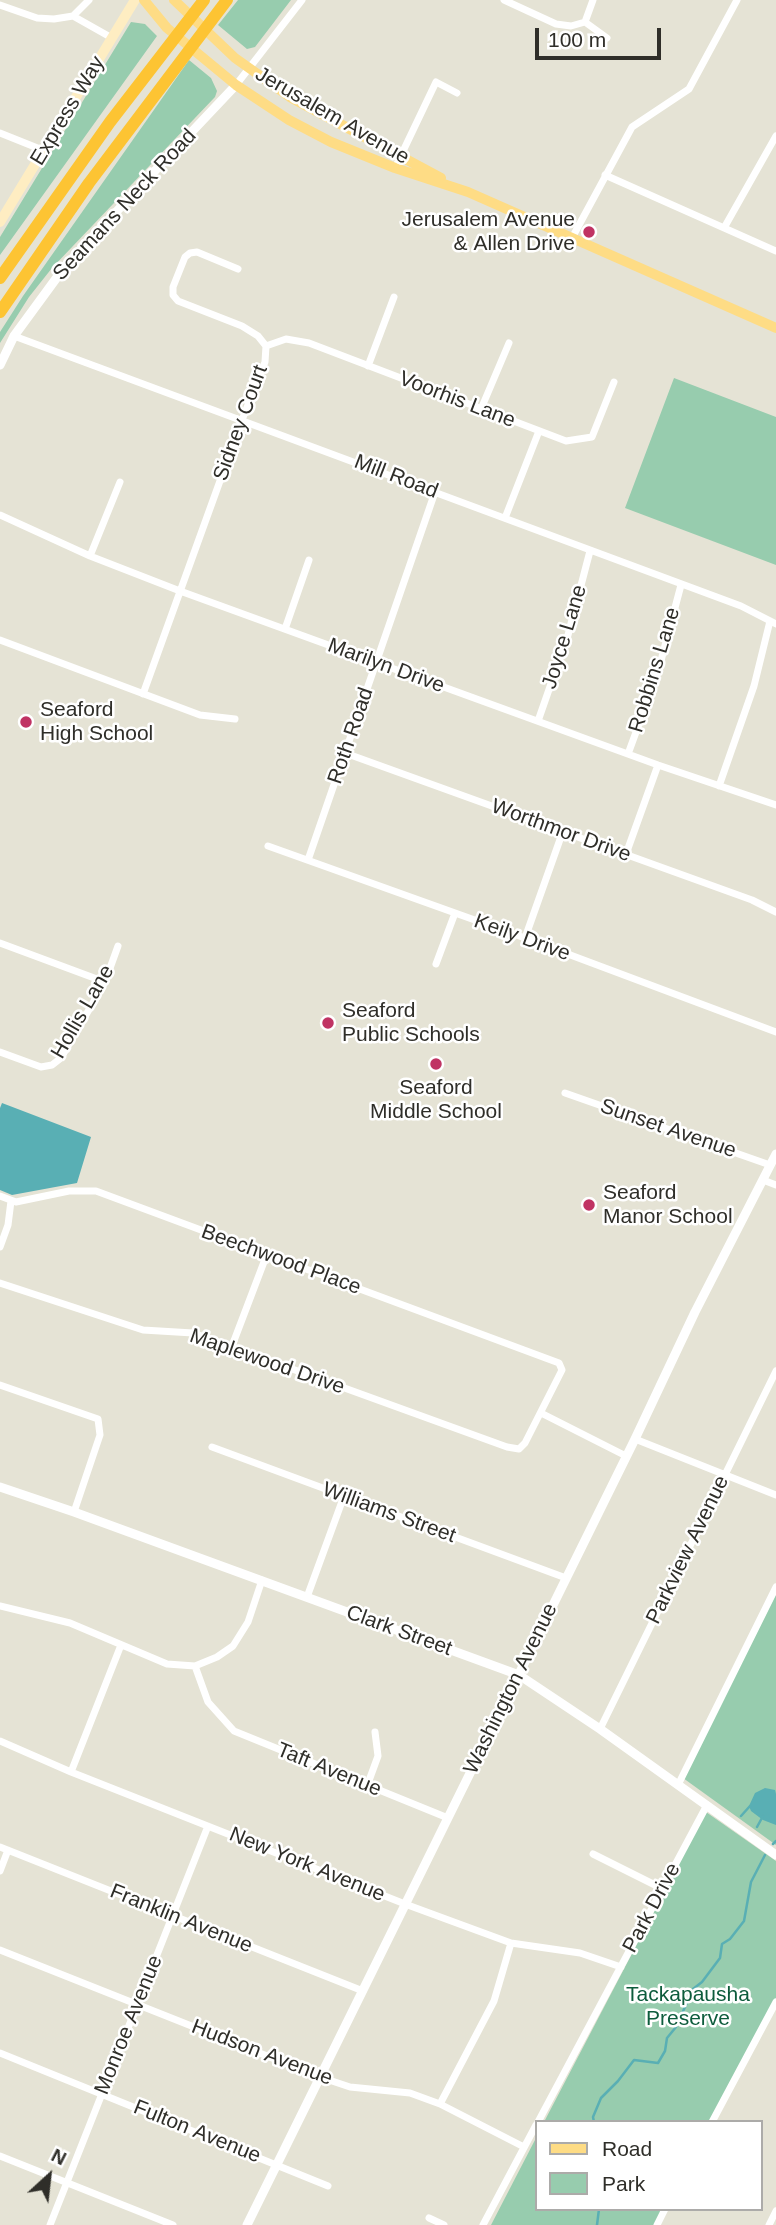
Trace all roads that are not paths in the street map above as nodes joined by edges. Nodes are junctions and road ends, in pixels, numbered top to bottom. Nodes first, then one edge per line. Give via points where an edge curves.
1 (89, 0) edge
2 (135, 0) edge
3 (144, 0) edge
4 (174, 0) edge
5 (204, 0) edge
6 (227, 0) edge
7 (302, 0) edge
8 (504, 0) edge
9 (593, 0) edge
10 (737, 0) edge
11 (0, 5) edge
12 (73, 16) junction
13 (585, 22) junction
14 (112, 38) junction
15 (607, 38) dead end
16 (249, 68) junction
17 (236, 85) junction
18 (457, 93) dead end
19 (0, 133) edge
20 (776, 136) edge
21 (45, 151) junction
22 (401, 156) junction
23 (395, 168) junction
24 (605, 175) junction
25 (468, 192) junction
26 (0, 222) edge
27 (724, 228) junction
28 (572, 238) junction
29 (776, 251) edge
30 (239, 269) dead end
31 (0, 278) edge
32 (394, 297) dead end
33 (0, 312) edge
34 (776, 328) edge
35 (14, 337) junction
36 (509, 343) dead end
37 (266, 346) junction
38 (0, 365) edge
39 (368, 366) junction
40 (614, 382) dead end
41 (481, 409) junction
42 (242, 420) junction
43 (539, 431) junction
44 (120, 482) dead end
45 (435, 492) junction
46 (0, 516) edge
47 (505, 518) junction
48 (590, 551) junction
49 (90, 556) junction
50 (309, 559) dead end
51 (681, 585) junction
52 (180, 591) junction
53 (773, 623) edge
54 (285, 629) junction
55 (0, 640) edge
56 (376, 662) junction
57 (143, 694) junction
58 (235, 719) dead end
59 (538, 721) junction
60 (345, 753) junction
61 (628, 754) junction
62 (658, 765) junction
63 (719, 786) junction
64 (776, 805) edge
65 (563, 831) junction
66 (268, 846) dead end
67 (626, 854) junction
68 (307, 860) junction
69 (776, 912) edge
70 (455, 913) junction
71 (524, 938) junction
72 (0, 943) edge
73 (118, 946) dead end
74 (436, 964) dead end
75 (105, 982) junction
76 (776, 1032) edge
77 (0, 1052) edge
78 (565, 1093) dead end
79 (776, 1154) edge
80 (770, 1165) junction
81 (763, 1180) junction
82 (776, 1185) edge
83 (0, 1196) edge
84 (12, 1201) junction
85 (0, 1247) edge
86 (267, 1254) junction
87 (0, 1283) edge
88 (232, 1346) junction
89 (776, 1371) edge
90 (0, 1385) edge
91 (541, 1413) junction
92 (635, 1439) junction
93 (212, 1447) dead end
94 (626, 1456) junction
95 (725, 1474) junction
96 (0, 1487) edge
97 (776, 1494) edge
98 (344, 1496) junction
99 (74, 1512) junction
100 (566, 1578) junction
101 (262, 1580) junction
102 (776, 1587) edge
103 (307, 1597) junction
104 (0, 1606) edge
105 (121, 1645) junction
106 (195, 1666) junction
107 (519, 1675) junction
108 (600, 1729) junction
109 (375, 1732) dead end
110 (0, 1741) edge
111 (71, 1772) junction
112 (678, 1784) junction
113 (367, 1786) junction
114 (707, 1805) junction
115 (448, 1818) junction
116 (208, 1826) junction
117 (4, 1848) edge
118 (593, 1854) dead end
119 (776, 1855) edge
120 (0, 1871) edge
121 (663, 1889) junction
122 (405, 1904) junction
123 (173, 1915) junction
124 (511, 1942) junction
125 (0, 1950) edge
126 (621, 1967) junction
127 (363, 1990) junction
128 (776, 2002) edge
129 (137, 2004) junction
130 (0, 2053) edge
131 (320, 2077) junction
132 (102, 2093) junction
133 (440, 2104) junction
134 (539, 2120) edge
135 (713, 2120) edge
136 (534, 2129) edge
137 (524, 2147) junction
138 (0, 2156) edge
139 (277, 2164) junction
140 (66, 2183) junction
141 (328, 2186) dead end
142 (775, 2215) edge
143 (429, 2218) dead end
144 (50, 2225) edge
145 (173, 2225) edge
146 (247, 2225) edge
147 (444, 2225) edge
148 (483, 2225) edge
149 (769, 2225) edge

1 - 12 street
2 - 14 main road, Express Way
3 - 17 main road, Jerusalem Avenue via 167,28
4 - 16 main road, Jerusalem Avenue
5 - 31 highway via 80,162
6 - 33 highway via 89,183
7 - 16 street
8 - 13 street via 556,24
9 - 13 street
10 - 24 street via 689,89 632,127
11 - 12 street via 45,20
12 - 14 street
13 - 15 street
14 - 21 main road, Express Way
16 - 17 street
16 - 22 main road, Jerusalem Avenue via 290,97
17 - 23 main road, Jerusalem Avenue via 331,142
17 - 35 street, Seamans Neck Road via 66,265
18 - 22 street via 436,82
19 - 21 street
20 - 27 street
21 - 26 main road, Express Way
22 - 23 street
22 - 25 main road, Jerusalem Avenue
23 - 25 main road, Jerusalem Avenue
24 - 27 street
24 - 28 street
25 - 28 main road, Jerusalem Avenue
27 - 29 street
28 - 34 main road, Jerusalem Avenue
30 - 37 street, Sidney Court via 190,253 173,295 242,326
32 - 39 street
35 - 38 street, Seamans Neck Road
35 - 42 street, Mill Road
36 - 41 street
37 - 39 street, Voorhis Lane via 286,339 309,343
37 - 42 street, Sidney Court via 265,362
39 - 41 street, Voorhis Lane
40 - 43 street, Voorhis Lane via 592,437 565,441
41 - 43 street, Voorhis Lane
42 - 45 street, Mill Road
42 - 52 street, Sidney Court
43 - 47 street
44 - 49 street
45 - 47 street, Mill Road
45 - 56 street, Roth Road
46 - 49 street, Marilyn Drive
47 - 48 street, Mill Road
48 - 51 street, Mill Road
48 - 59 street, Joyce Lane via 568,635
49 - 52 street, Marilyn Drive
50 - 54 street
51 - 53 street, Mill Road
51 - 61 street, Robbins Lane via 658,672
52 - 54 street, Marilyn Drive
52 - 57 street, Sidney Court
53 - 63 street
54 - 56 street, Marilyn Drive
55 - 57 street
56 - 59 street, Marilyn Drive
56 - 60 street, Roth Road
57 - 58 street via 200,715
59 - 61 street, Marilyn Drive
60 - 65 street, Worthmor Drive
60 - 68 street, Roth Road
61 - 62 street, Marilyn Drive
62 - 63 street, Marilyn Drive
62 - 67 street
63 - 64 street, Marilyn Drive
65 - 67 street, Worthmor Drive
65 - 71 street
66 - 68 street, Keily Drive
67 - 69 street, Worthmor Drive
68 - 70 street, Keily Drive
70 - 71 street, Keily Drive
70 - 74 street
71 - 76 street, Keily Drive
72 - 75 street
73 - 75 street, Hollis Lane
75 - 77 street, Hollis Lane via 61,1058 52,1065 41,1067
78 - 80 street, Sunset Avenue
79 - 80 street, Washington Avenue
80 - 81 street, Washington Avenue
81 - 82 street
81 - 92 street, Washington Avenue
83 - 84 street
84 - 85 street
84 - 86 street, Beechwood Place via 96,1191
86 - 88 street
86 - 91 street, Beechwood Place via 559,1363 562,1370
87 - 88 street, Maplewood Drive via 143,1330 193,1333
88 - 91 street, Maplewood Drive via 507,1447 519,1449
89 - 95 street, Parkview Avenue
90 - 99 street via 98,1419 100,1435
91 - 94 street
92 - 94 street, Washington Avenue
92 - 95 street
93 - 98 street, Williams Street
94 - 100 street, Washington Avenue
95 - 97 street
95 - 108 street, Parkview Avenue
96 - 99 street, Clark Street
98 - 100 street, Williams Street
98 - 103 street
99 - 101 street, Clark Street
100 - 107 street, Washington Avenue
101 - 103 street, Clark Street
101 - 106 street via 248,1622 233,1646
102 - 112 street
103 - 107 street, Clark Street
104 - 105 street via 70,1623
105 - 106 street via 167,1664
105 - 111 street
106 - 113 street, Taft Avenue via 208,1702 234,1731
107 - 108 street, Clark Street
107 - 115 street, Washington Avenue
108 - 112 street, Clark Street
109 - 113 street via 378,1756
110 - 111 street, New York Avenue
111 - 116 street, New York Avenue
112 - 114 street, Clark Street
113 - 115 street, Taft Avenue
114 - 119 street, Clark Street
114 - 121 street, Park Drive
115 - 122 street, Washington Avenue
116 - 122 street, New York Avenue
116 - 123 street, Monroe Avenue
117 - 120 street
117 - 123 street, Franklin Avenue
118 - 121 street
121 - 126 street, Park Drive
122 - 124 street, New York Avenue
122 - 127 street, Washington Avenue
123 - 127 street, Franklin Avenue
123 - 129 street, Monroe Avenue
124 - 126 street, New York Avenue via 580,1953
124 - 133 street via 494,2000
125 - 129 street, Hudson Avenue
126 - 134 street, Park Drive
127 - 131 street, Washington Avenue
128 - 135 street
129 - 131 street, Hudson Avenue
129 - 132 street, Monroe Avenue
130 - 132 street, Fulton Avenue
131 - 133 street, Hudson Avenue via 350,2087 410,2093
131 - 139 street, Washington Avenue
132 - 139 street, Fulton Avenue
132 - 140 street, Monroe Avenue
133 - 137 street, Hudson Avenue
136 - 137 street, Park Drive
137 - 148 street, Park Drive
138 - 140 street
139 - 141 street, Fulton Avenue
139 - 146 street, Washington Avenue
140 - 144 street, Monroe Avenue
140 - 145 street
142 - 149 street
143 - 147 street

